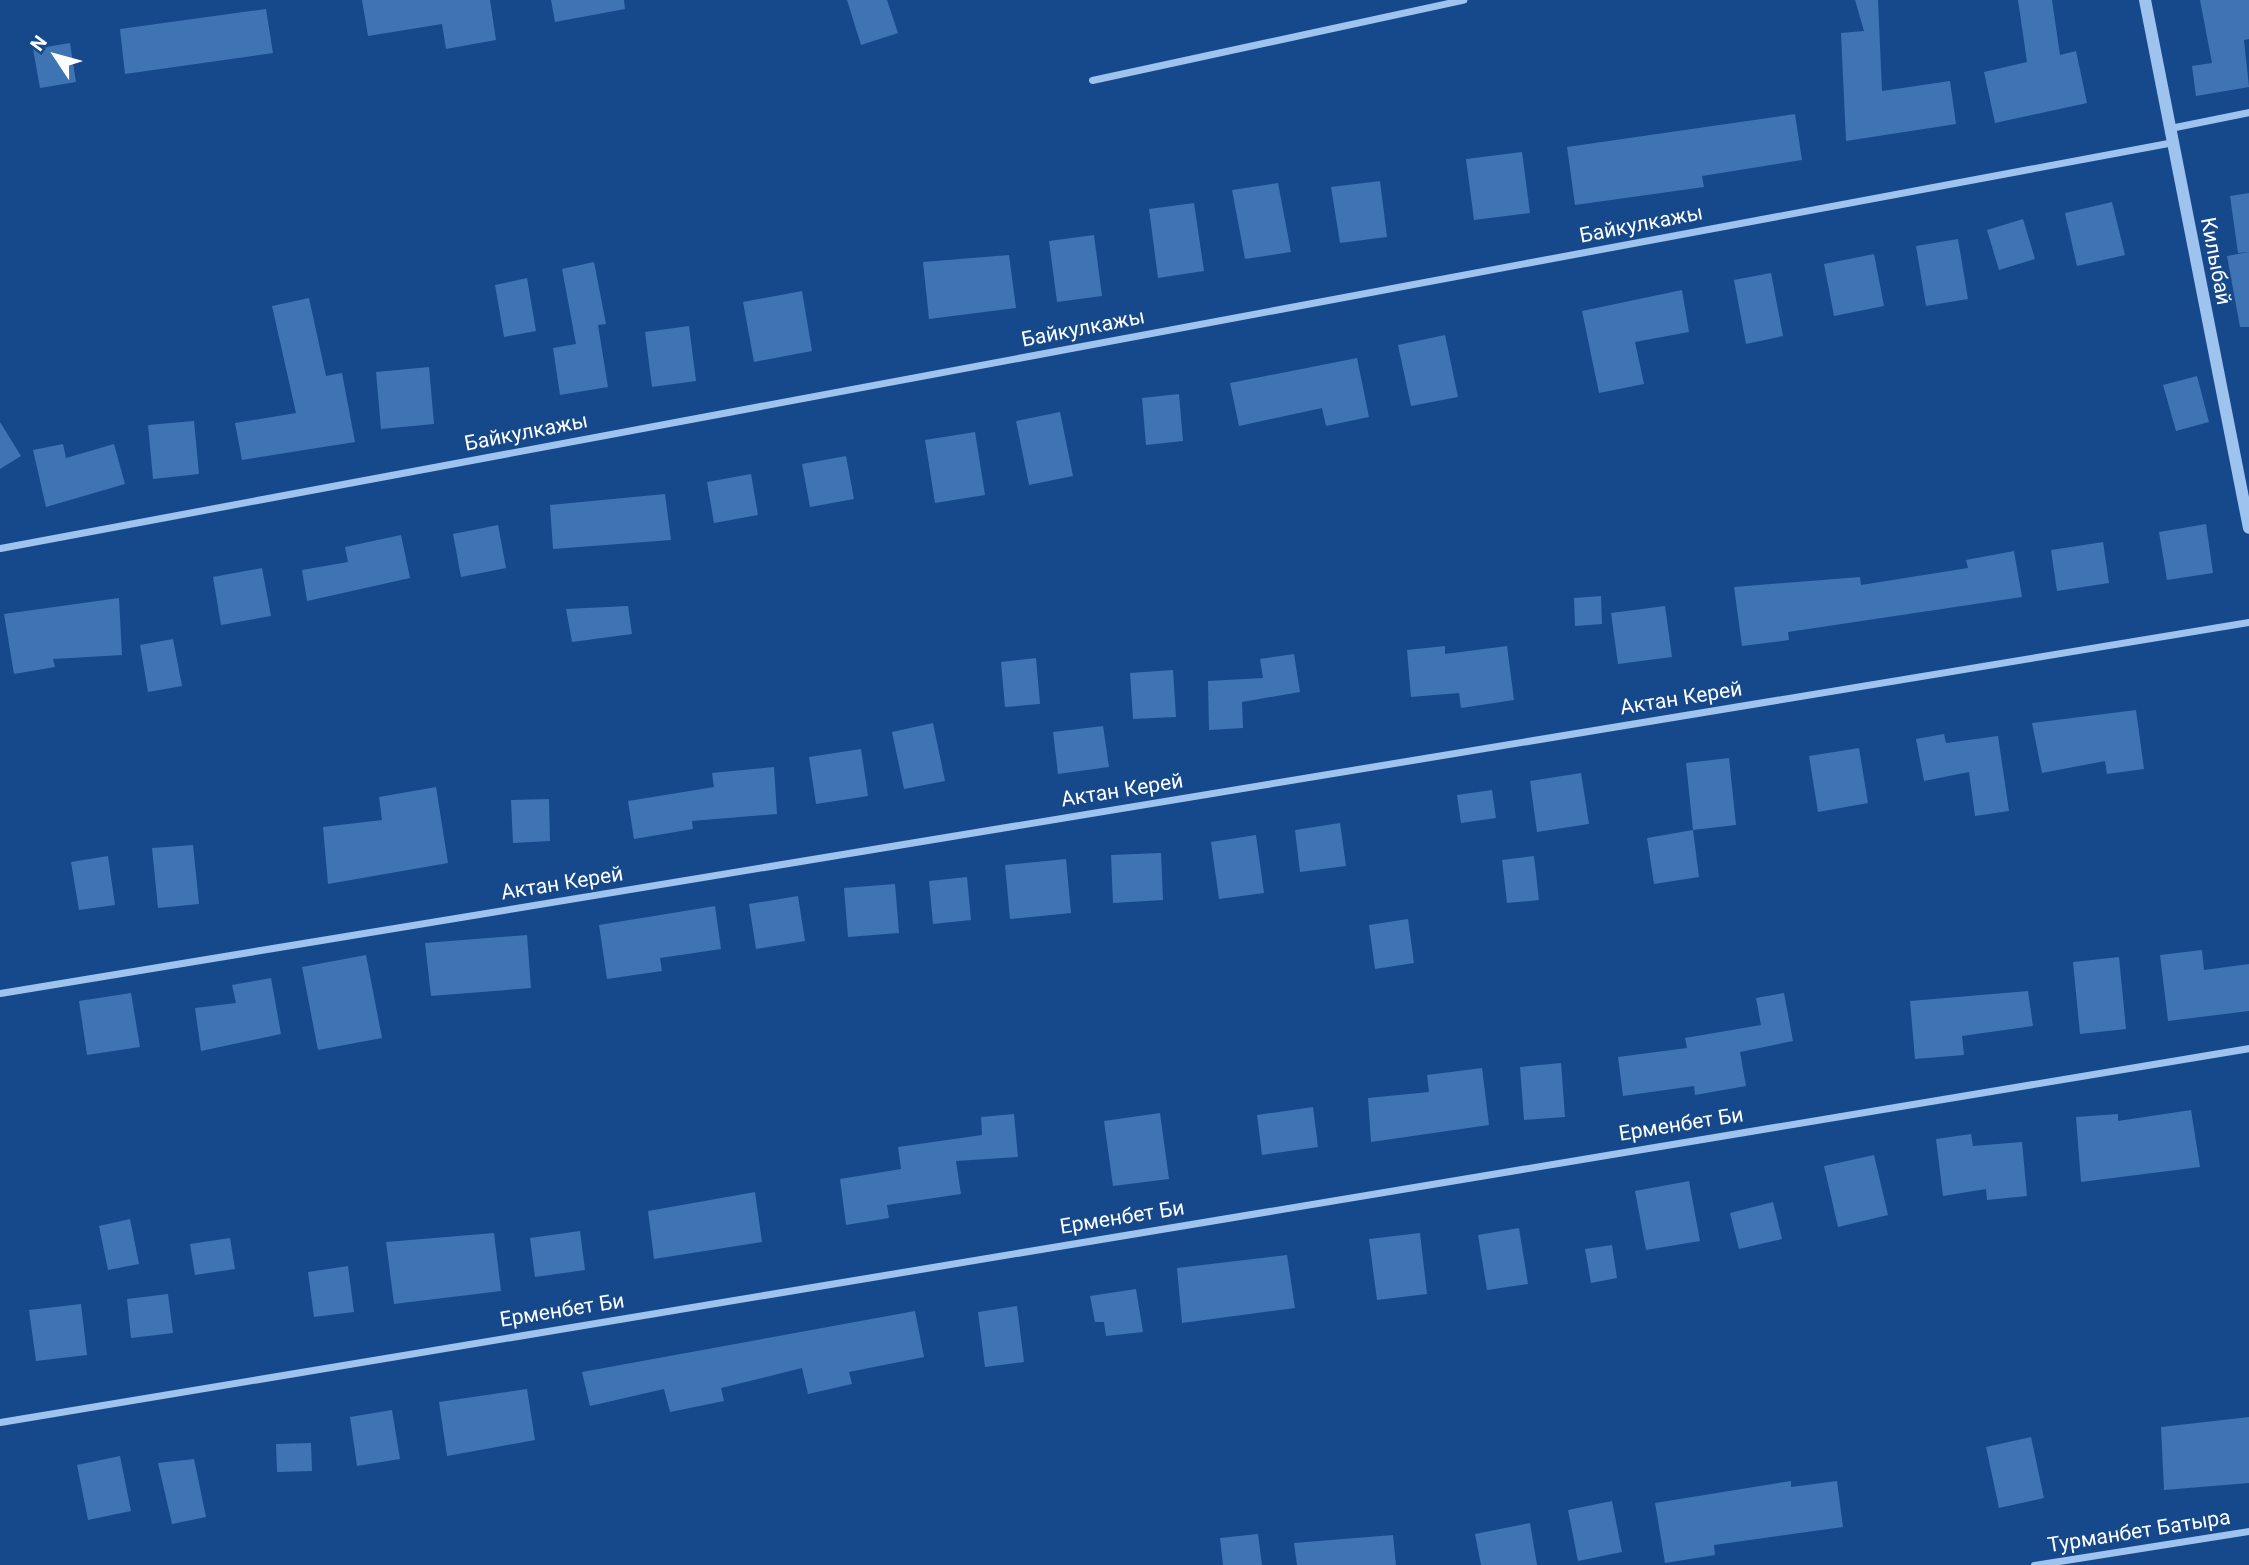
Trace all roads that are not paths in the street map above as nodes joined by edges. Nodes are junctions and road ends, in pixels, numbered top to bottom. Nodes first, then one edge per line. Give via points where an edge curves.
1 (1463, 0) edge
2 (2145, 0) edge
3 (1092, 80) dead end
4 (2249, 112) edge
5 (2170, 128) junction
6 (2173, 142) junction
7 (2249, 528) edge
8 (0, 548) edge
9 (2249, 622) edge
10 (0, 993) edge
11 (2249, 1048) edge
12 (0, 1422) edge
13 (2249, 1531) edge
14 (2034, 1565) edge

1 - 3 street
2 - 5 street, Килыбай
4 - 5 street
5 - 6 street, Килыбай
6 - 7 street, Килыбай
6 - 8 street, Байкулкажы
9 - 10 street, Актан Керей
11 - 12 street, Ерменбет Би
13 - 14 street, Турманбет Батыра

